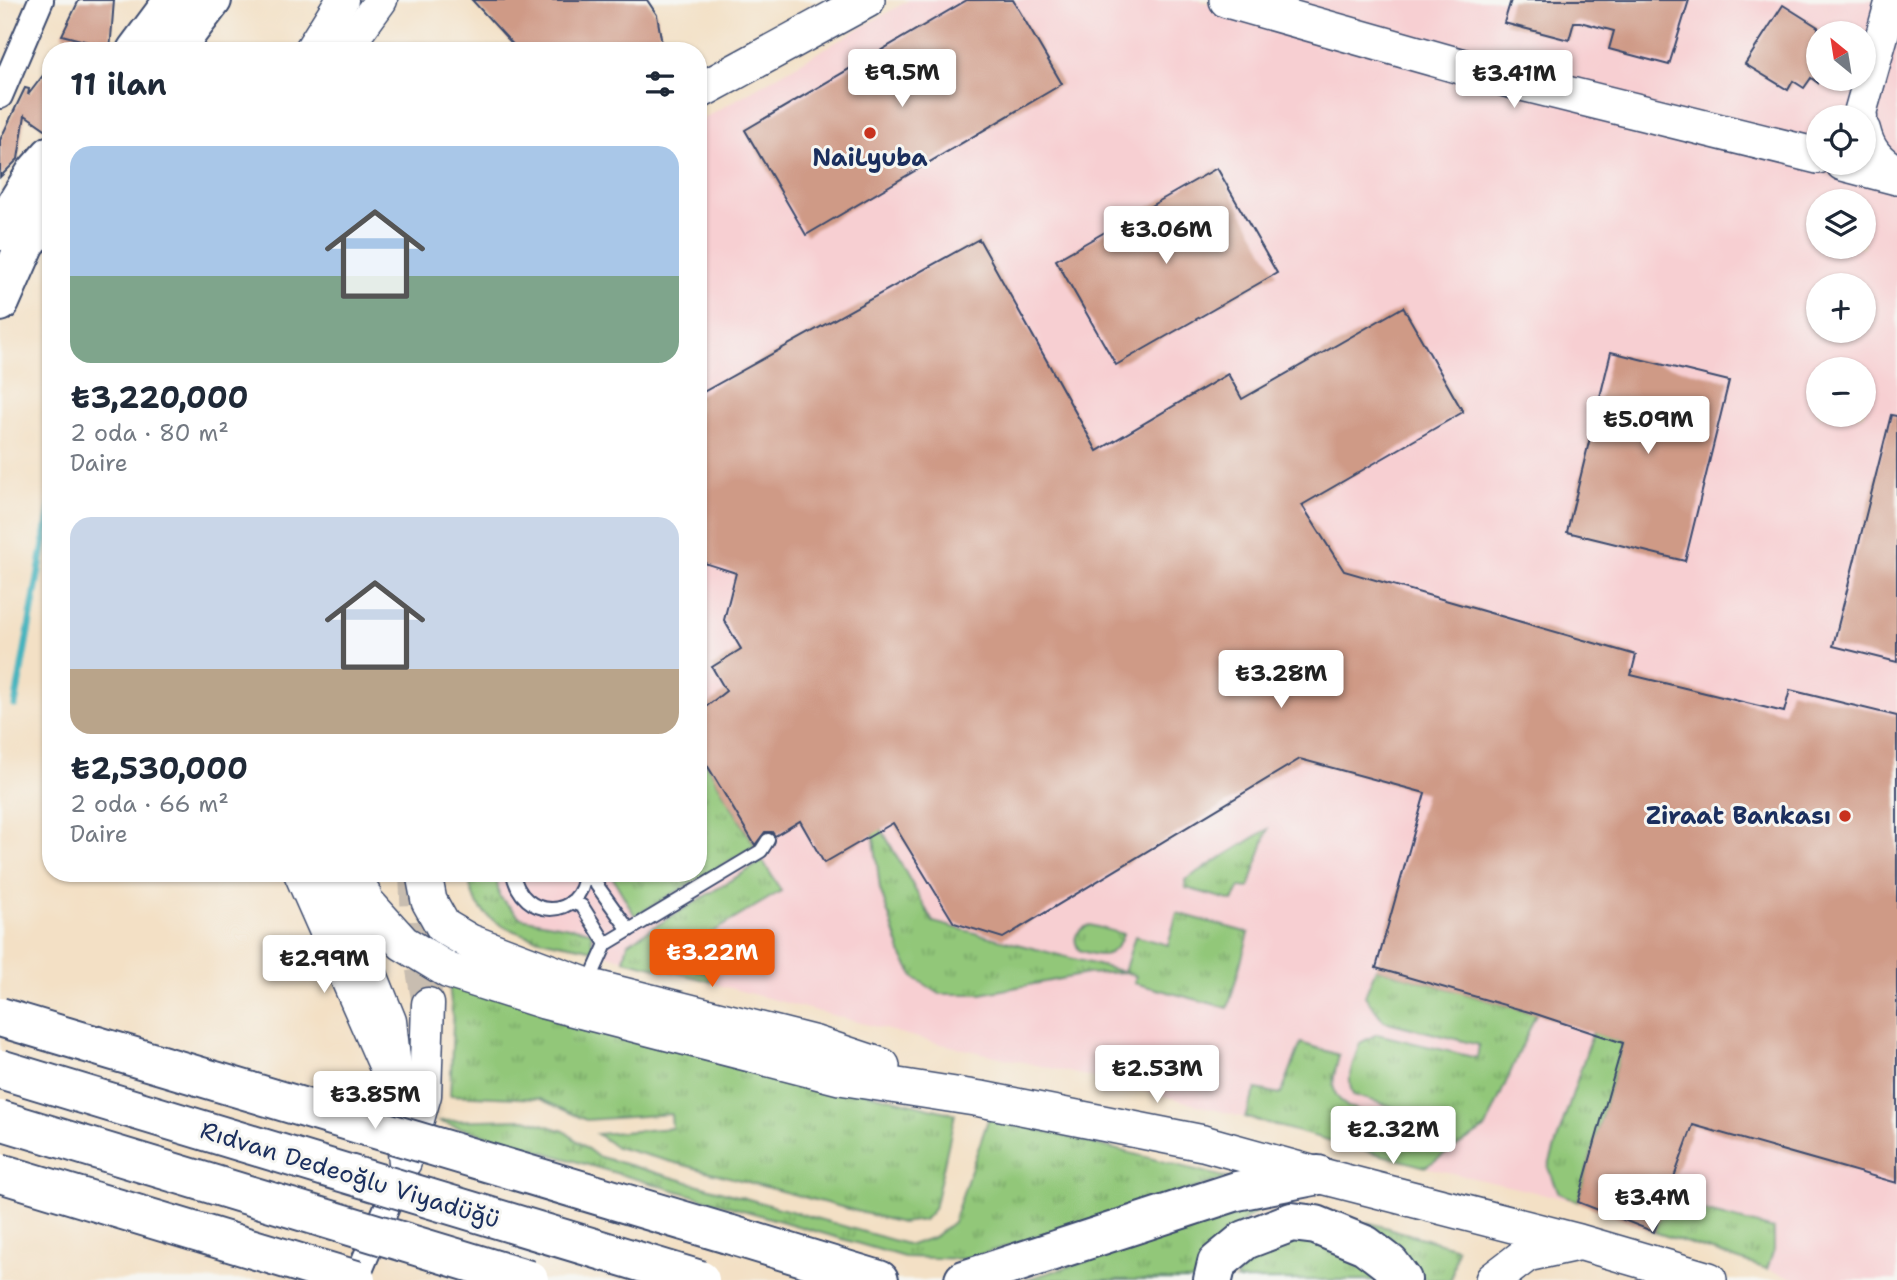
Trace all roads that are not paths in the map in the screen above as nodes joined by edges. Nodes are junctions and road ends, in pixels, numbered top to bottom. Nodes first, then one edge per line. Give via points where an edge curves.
1 (41, 0) edge
2 (174, 0) edge
3 (212, 0) edge
4 (342, 0) edge
5 (381, 0) edge
6 (867, 0) edge
7 (1227, 0) edge
8 (1892, 0) edge
9 (143, 42) edge
10 (180, 42) edge
11 (316, 42) edge
12 (351, 42) edge
13 (707, 87) edge
14 (0, 96) edge
15 (1862, 105) edge
16 (1806, 153) edge
17 (1876, 157) edge
18 (42, 165) edge
19 (1876, 170) edge
20 (1897, 175) edge
21 (4, 216) edge
22 (42, 223) edge
23 (0, 302) edge
24 (768, 840) dead end
25 (304, 882) edge
26 (334, 882) edge
27 (358, 882) edge
28 (425, 882) edge
29 (514, 882) edge
30 (584, 882) edge
31 (594, 882) edge
32 (571, 902) junction
33 (629, 930) junction
34 (606, 944) junction
35 (587, 986) junction
36 (428, 1004) tunnel mouth
37 (0, 1017) edge
38 (0, 1069) edge
39 (398, 1094) junction
40 (981, 1099) junction
41 (0, 1120) edge
42 (405, 1162) junction
43 (0, 1173) edge
44 (1318, 1175) junction
45 (1579, 1242) junction
46 (356, 1280) edge
47 (529, 1280) edge
48 (699, 1280) edge
49 (879, 1280) edge
50 (964, 1280) edge
51 (1213, 1280) edge
52 (1402, 1280) edge
53 (1493, 1280) edge
54 (1709, 1280) edge

1 - 14 street
2 - 9 main road
3 - 10 main road
4 - 11 street
5 - 12 street
6 - 13 main road
7 - 16 main road via 1506,79
8 - 15 street
17 - 20 street
18 - 21 main road
19 - 20 main road
22 - 23 main road via 26,243
24 - 33 lane via 761,851
25 - 39 street
26 - 39 street via 390,1021
27 - 40 main road via 366,902 403,943 449,971 544,1001 840,1077
28 - 35 main road via 429,901 443,926 470,942
29 - 32 lane via 520,895 538,908 561,908
30 - 32 lane
31 - 33 lane
32 - 34 lane via 582,906
33 - 34 lane
34 - 35 lane
35 - 40 main road via 816,1044
36 - 42 street via 425,1095
37 - 49 main road, bridge
38 - 48 main road, Rıdvan Dedeoğlu Viyadüğü, bridge
39 - 42 street
40 - 44 main road via 1203,1143
41 - 47 main road, Rıdvan Dedeoğlu Viyadüğü, bridge
42 - 46 street
43 - 46 main road, bridge
44 - 45 main road
44 - 50 main road via 1237,1191
45 - 53 main road via 1527,1255
45 - 54 main road
51 - 52 main road via 1217,1263 1245,1240 1292,1222 1316,1225 1365,1244

